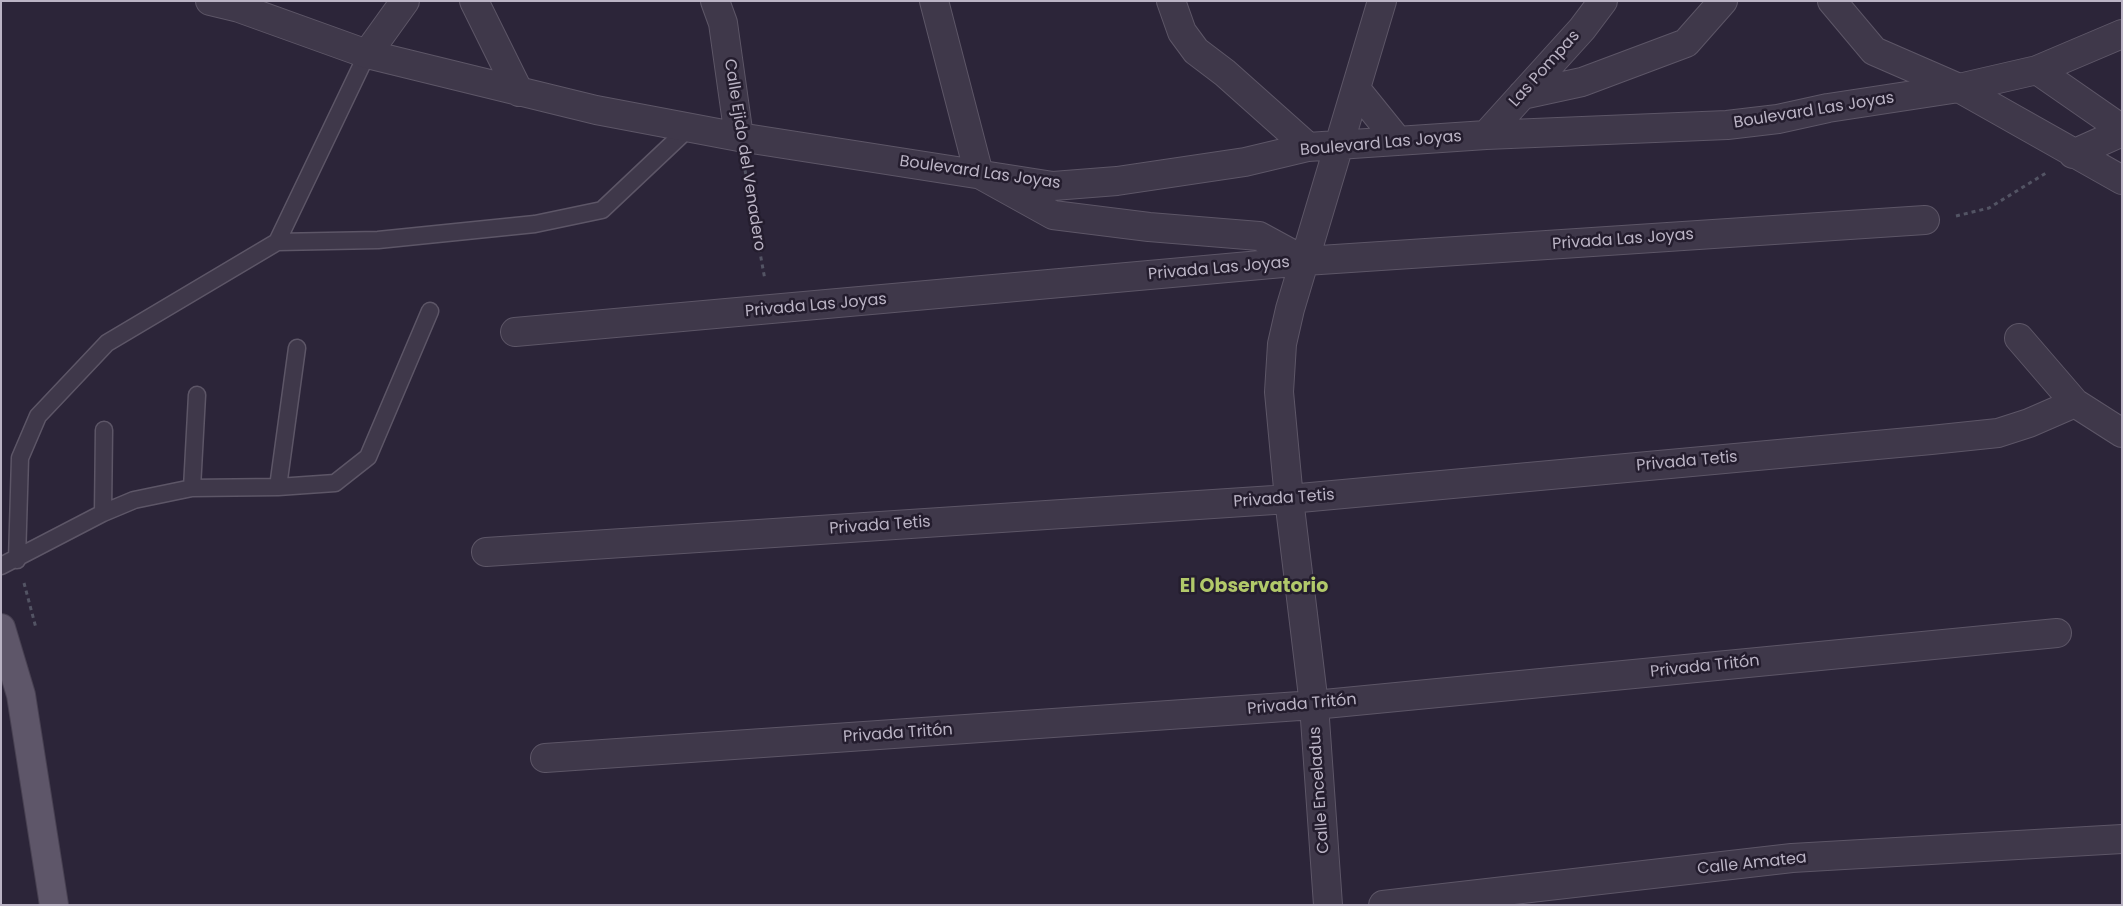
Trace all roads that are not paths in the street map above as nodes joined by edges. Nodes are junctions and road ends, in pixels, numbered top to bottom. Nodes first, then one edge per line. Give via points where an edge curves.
1 (210, 1) edge
2 (405, 1) edge
3 (474, 1) edge
4 (715, 1) edge
5 (934, 1) edge
6 (1171, 1) edge
7 (1382, 1) edge
8 (1603, 1) edge
9 (1723, 1) edge
10 (1832, 1) edge
11 (236, 4) edge
12 (2122, 34) edge
13 (368, 54) junction
14 (2037, 70) junction
15 (1960, 88) junction
16 (1356, 89) junction
17 (519, 92) junction
18 (1522, 95) junction
19 (690, 127) junction
20 (2122, 131) edge
21 (1486, 135) junction
22 (739, 136) junction
23 (1398, 141) junction
24 (1339, 145) junction
25 (1308, 147) junction
26 (2073, 154) junction
27 (979, 174) junction
28 (2122, 180) edge
29 (1925, 220) road end
30 (277, 242) junction
31 (1304, 261) junction
32 (430, 311) dead end
33 (515, 332) dead end
34 (2019, 338) dead end
35 (297, 348) dead end
36 (197, 395) dead end
37 (2075, 403) junction
38 (104, 430) dead end
39 (2122, 433) edge
40 (278, 487) junction
41 (192, 488) junction
42 (1289, 499) junction
43 (103, 513) junction
44 (486, 552) dead end
45 (17, 560) junction
46 (1, 566) edge
47 (1, 628) edge
48 (2056, 632) dead end
49 (1314, 704) junction
50 (546, 758) dead end
51 (2122, 838) edge
52 (54, 905) edge
53 (1328, 905) edge
54 (1383, 905) edge

1 - 11 street, Boulevard Las Joyas
2 - 13 street
3 - 17 street
4 - 22 street, Calle Ejido del Venadero via 723,23
5 - 27 street
6 - 25 street via 1182,32 1196,51
7 - 16 street, Calle Enceladus
8 - 18 street, Las Pompas
9 - 18 street via 1686,43 1582,82
10 - 15 street via 1874,51
11 - 13 street, Boulevard Las Joyas
12 - 14 street, Boulevard Las Joyas
13 - 17 street, Boulevard Las Joyas
13 - 30 lane
14 - 15 street, Boulevard Las Joyas
14 - 20 street
15 - 21 street, Boulevard Las Joyas via 1727,125
15 - 26 street
16 - 23 street
16 - 24 street, Calle Enceladus
17 - 19 street, Boulevard Las Joyas
18 - 21 street, Las Pompas
19 - 22 street, Boulevard Las Joyas
19 - 30 lane via 602,210 534,224 378,240
20 - 26 street
21 - 23 street, Boulevard Las Joyas
22 - 27 street, Boulevard Las Joyas
23 - 24 street, Boulevard Las Joyas
24 - 25 street, Boulevard Las Joyas
24 - 31 street, Calle Enceladus
25 - 27 street, Boulevard Las Joyas via 1245,162 1117,181 1053,186
26 - 28 street
27 - 31 street via 1054,215 1259,236
29 - 31 street, Privada Las Joyas
30 - 45 lane via 107,343 38,416 20,458
31 - 33 street, Privada Las Joyas
31 - 42 street, Calle Enceladus via 1282,344 1279,392
32 - 40 lane via 368,457 335,483
34 - 37 street
35 - 40 lane
36 - 41 lane
37 - 39 street
37 - 42 street, Privada Tetis via 1998,433
38 - 43 lane
40 - 41 lane
41 - 43 lane via 134,500
42 - 44 street, Privada Tetis
42 - 49 street, Calle Enceladus
43 - 45 lane
45 - 46 lane
47 - 52 main road via 21,695
48 - 49 street, Privada Tritón
49 - 50 street, Privada Tritón
49 - 53 street, Calle Enceladus
51 - 54 street, Calle Amatea via 1792,858

